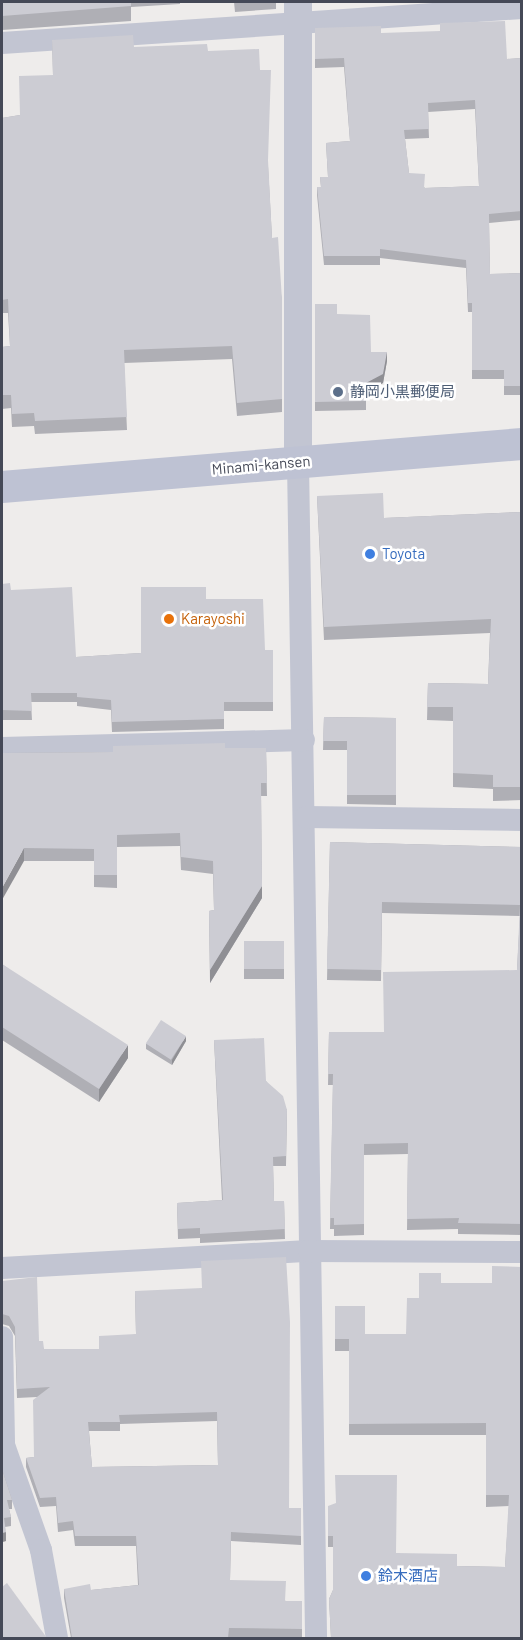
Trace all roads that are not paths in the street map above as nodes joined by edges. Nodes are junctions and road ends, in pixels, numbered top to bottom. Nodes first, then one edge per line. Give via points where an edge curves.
1 (522, 8) edge
2 (298, 12) edge
3 (2, 43) edge
4 (522, 444) edge
5 (298, 462) junction
6 (2, 487) edge
7 (304, 740) junction
8 (2, 748) edge
9 (306, 817) junction
10 (522, 820) edge
11 (309, 1251) junction
12 (522, 1252) edge
13 (2, 1268) edge
14 (2, 1337) edge
15 (57, 1638) edge
16 (316, 1638) edge

1 - 2 street
2 - 3 street
2 - 5 street
4 - 5 main road, Minami-kansen
5 - 6 main road, Minami-kansen
5 - 7 street
7 - 8 street
7 - 9 street
9 - 10 street
9 - 11 street
11 - 12 street
11 - 13 street
11 - 16 street
14 - 15 street via 4,1445 41,1550

